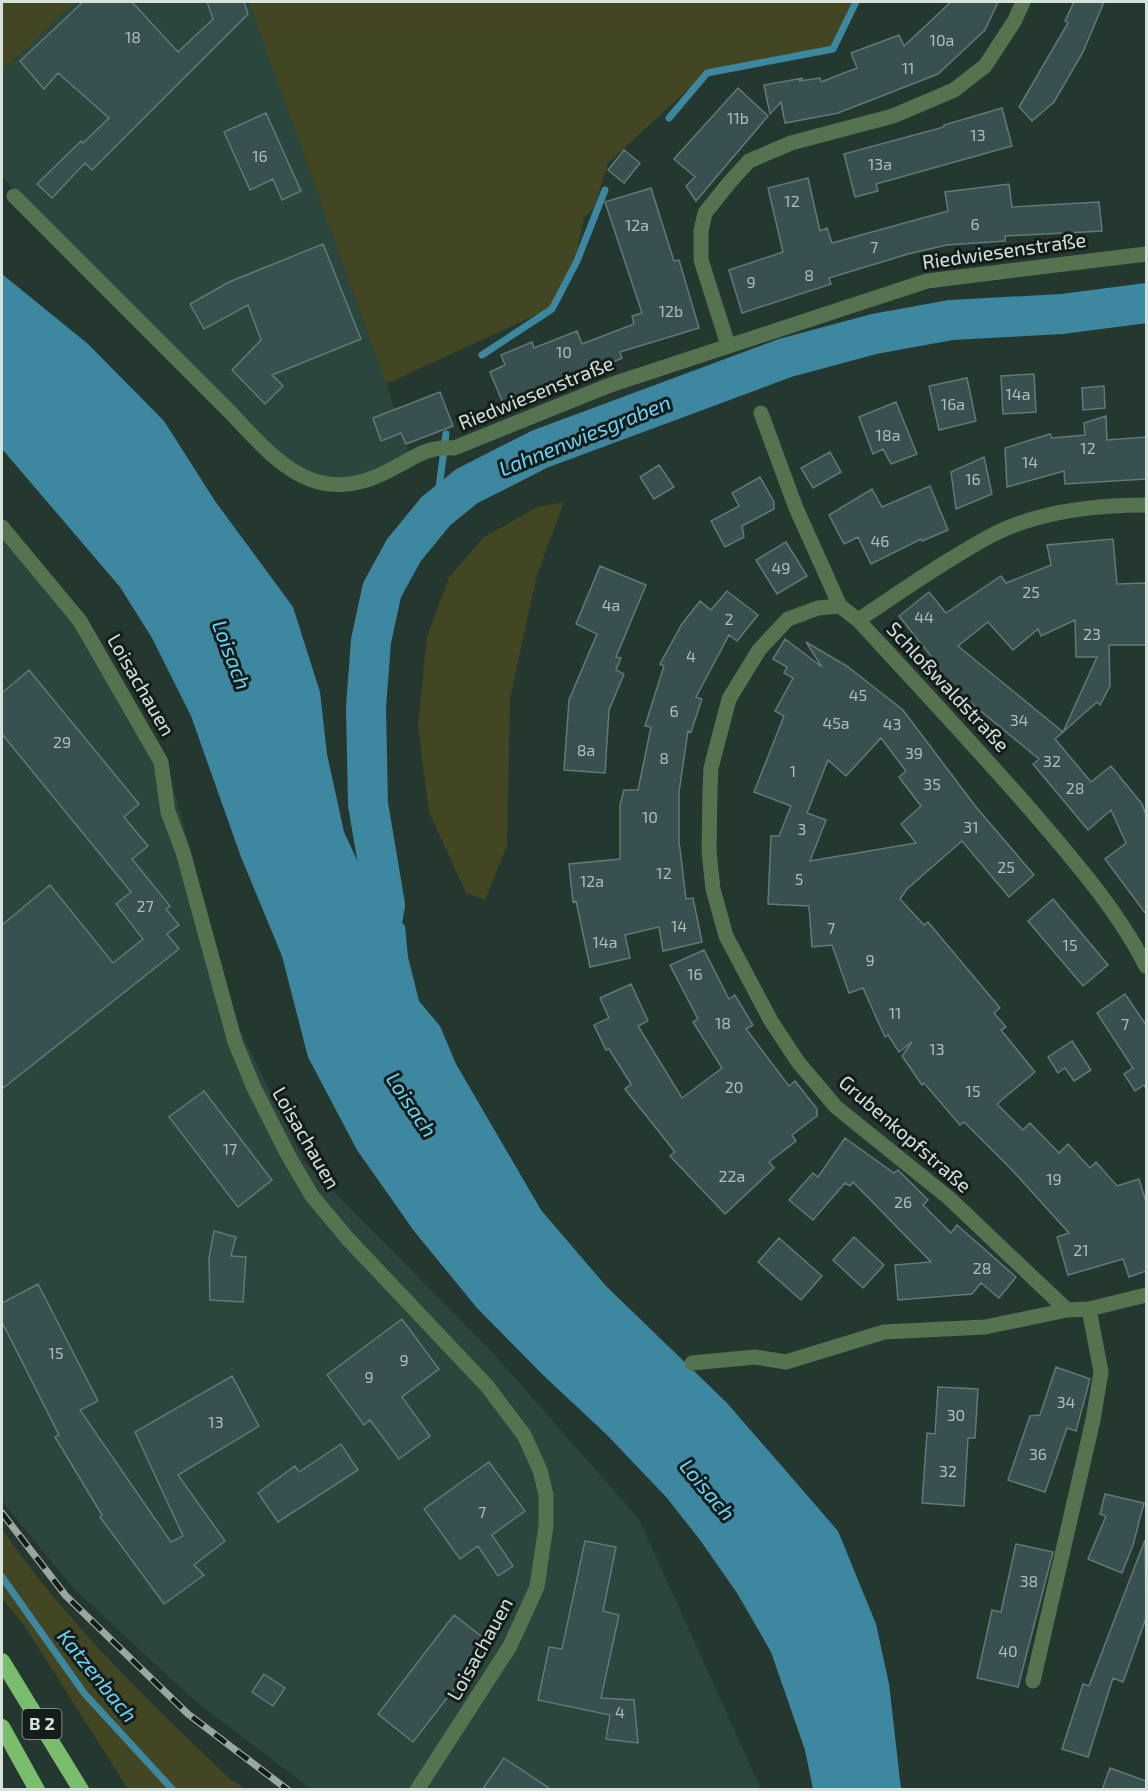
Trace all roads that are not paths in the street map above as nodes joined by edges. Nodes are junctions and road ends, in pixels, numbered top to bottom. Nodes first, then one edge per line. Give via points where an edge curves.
1 (1023, 2) edge
2 (14, 196) dead end
3 (1146, 254) edge
4 (728, 345) junction
5 (761, 413) dead end
6 (1146, 505) edge
7 (2, 527) edge
8 (840, 606) junction
9 (858, 620) junction
10 (1141, 941) edge
11 (1146, 966) edge
12 (1146, 1295) edge
13 (1089, 1309) junction
14 (1067, 1310) junction
15 (692, 1363) dead end
16 (2, 1661) edge
17 (1033, 1682) dead end
18 (2, 1727) edge
19 (37, 1790) edge
20 (81, 1790) edge
21 (417, 1790) edge

1 - 4 street via 985,66 954,90 883,120 791,143 759,156 729,183 705,213 701,231 701,260
2 - 4 street, Riedwiesenstraße via 265,450 298,475 328,486 369,482 434,447 454,448 610,385
3 - 4 street, Riedwiesenstraße via 927,281
5 - 8 street, Schloßwaldstraße via 796,508
6 - 9 street via 1102,505 1027,522 995,534
7 - 21 street, Loisachauen via 80,621 161,762 168,812 183,852 232,1032 254,1088 288,1155 312,1196 348,1239 487,1386 524,1435 540,1470 546,1495 546,1526 537,1587 505,1655
8 - 9 street, Schloßwaldstraße
8 - 14 street, Grubenkopfstraße via 788,619 759,650 729,699 711,768 710,800 712,889 726,936 787,1046 836,1107 949,1198
9 - 10 street, Schloßwaldstraße via 1056,840
10 - 11 street, Schloßwaldstraße
12 - 13 street
13 - 14 street
13 - 17 street via 1101,1372
14 - 15 street via 985,1327 884,1332 786,1362 755,1357
16 - 20 highway, B 2
18 - 19 highway, B 2

